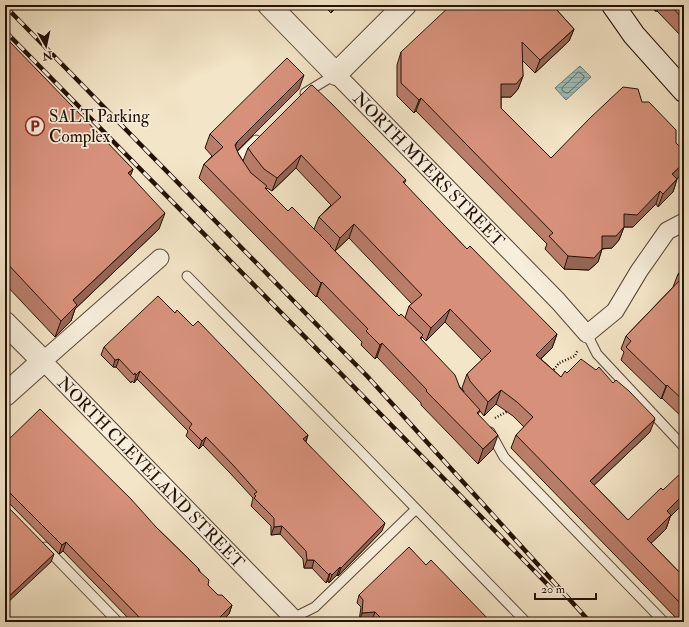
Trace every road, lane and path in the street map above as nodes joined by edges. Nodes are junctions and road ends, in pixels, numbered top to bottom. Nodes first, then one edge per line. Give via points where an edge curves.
1 (269, 5) edge
2 (405, 5) edge
3 (603, 5) edge
4 (617, 11) edge
5 (336, 74) junction
6 (684, 91) edge
7 (296, 100) edge
8 (263, 133) edge
9 (243, 174) edge
10 (684, 222) edge
11 (160, 258) dead end
12 (186, 276) dead end
13 (5, 322) edge
14 (587, 334) junction
15 (43, 361) junction
16 (548, 377) edge
17 (5, 394) edge
18 (514, 406) edge
19 (482, 423) joint
20 (684, 447) edge
21 (416, 510) junction
22 (37, 540) edge
23 (293, 621) edge
24 (118, 622) edge
25 (526, 622) edge
26 (664, 622) edge

1 - 5 street, NORTH MYERS STREET
2 - 5 street
3 - 4 street
4 - 6 street via 634,35
5 - 7 lane
5 - 14 street, NORTH MYERS STREET via 558,301
8 - 9 lane via 236,160
10 - 14 street via 667,231 615,311
11 - 15 street
12 - 21 lane
13 - 15 street, NORTH CLEVELAND STREET
14 - 16 path via 575,356 559,363
14 - 20 lane via 597,354
15 - 17 street
15 - 23 street, NORTH CLEVELAND STREET
18 - 19 path
19 - 26 lane via 504,457
21 - 23 lane via 315,607
21 - 25 lane
22 - 24 lane

